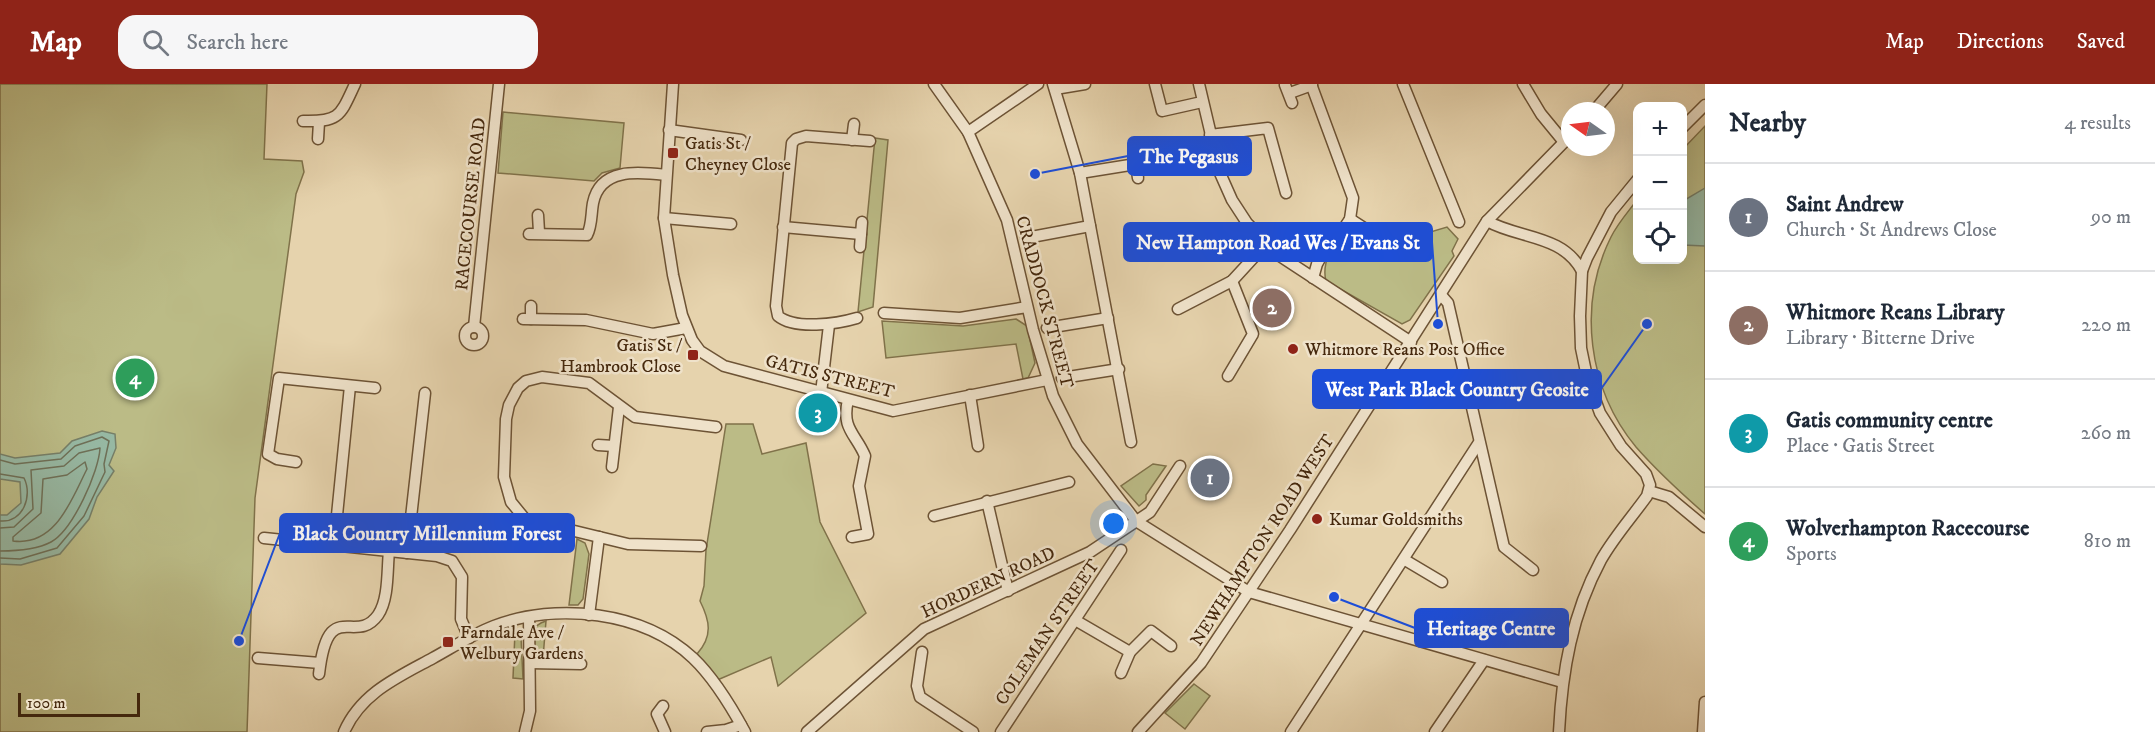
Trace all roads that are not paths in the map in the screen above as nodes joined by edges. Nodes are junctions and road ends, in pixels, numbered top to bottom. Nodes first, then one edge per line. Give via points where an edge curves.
1 (355, 84) edge
2 (499, 84) edge
3 (673, 84) edge
4 (934, 84) edge
5 (1038, 84) edge
6 (1085, 84) edge
7 (1155, 84) edge
8 (1199, 84) edge
9 (1311, 84) edge
10 (1403, 84) edge
11 (1523, 84) edge
12 (1617, 84) edge
13 (1054, 86) edge
14 (1289, 94) edge
15 (1203, 102) junction
16 (1602, 102) edge
17 (1705, 105) edge
18 (303, 121) dead end
19 (319, 122) junction
20 (854, 124) dead end
21 (1687, 124) edge
22 (669, 130) junction
23 (968, 132) junction
24 (1561, 133) edge
25 (1210, 135) junction
26 (318, 139) dead end
27 (741, 140) dead end
28 (852, 140) junction
29 (870, 141) dead end
30 (1561, 145) edge
31 (1080, 173) junction
32 (666, 175) junction
33 (1138, 178) dead end
34 (1633, 185) edge
35 (1286, 193) dead end
36 (538, 215) dead end
37 (664, 218) junction
38 (1487, 221) junction
39 (862, 222) dead end
40 (1460, 222) dead end
41 (731, 224) dead end
42 (1090, 225) junction
43 (783, 227) junction
44 (861, 234) junction
45 (1026, 238) dead end
46 (1329, 243) dead end
47 (1266, 244) junction
48 (1374, 246) dead end
49 (860, 247) dead end
50 (1582, 271) junction
51 (1313, 278) junction
52 (1232, 281) junction
53 (1440, 295) junction
54 (531, 306) dead end
55 (1027, 307) junction
56 (1178, 309) dead end
57 (884, 313) dead end
58 (858, 318) dead end
59 (1108, 318) junction
60 (828, 325) junction
61 (474, 327) dead end
62 (686, 328) junction
63 (1047, 328) dead end
64 (1411, 342) junction
65 (1119, 369) junction
66 (1228, 376) dead end
67 (1062, 378) dead end
68 (1047, 380) junction
69 (350, 386) junction
70 (375, 388) dead end
71 (821, 393) junction
72 (970, 395) junction
73 (428, 399) dead end
74 (848, 400) junction
75 (619, 407) junction
76 (716, 427) dead end
77 (1131, 442) dead end
78 (1478, 444) junction
79 (598, 445) dead end
80 (614, 446) junction
81 (978, 446) dead end
82 (296, 462) dead end
83 (1180, 466) dead end
84 (612, 467) dead end
85 (1068, 482) dead end
86 (1649, 490) junction
87 (987, 501) junction
88 (934, 516) dead end
89 (1136, 521) junction
90 (1705, 527) edge
91 (272, 535) dead end
92 (599, 537) junction
93 (852, 537) dead end
94 (334, 545) junction
95 (701, 546) dead end
96 (1121, 550) dead end
97 (389, 551) junction
98 (407, 553) junction
99 (1405, 560) junction
100 (1533, 570) dead end
101 (1442, 582) dead end
102 (1008, 591) junction
103 (1249, 592) junction
104 (590, 615) junction
105 (529, 617) junction
106 (1076, 620) junction
107 (1361, 624) junction
108 (469, 638) junction
109 (1171, 646) dead end
110 (921, 652) dead end
111 (1130, 652) junction
112 (258, 658) dead end
113 (1484, 660) junction
114 (530, 663) junction
115 (581, 664) dead end
116 (1121, 673) dead end
117 (1562, 682) junction
118 (1705, 702) edge
119 (663, 706) dead end
120 (743, 728) edge
121 (1559, 730) edge
122 (344, 732) edge
123 (525, 732) edge
124 (665, 732) edge
125 (707, 732) edge
126 (807, 732) edge
127 (973, 732) edge
128 (1001, 732) edge
129 (1138, 732) edge
130 (1291, 732) edge
131 (1435, 732) edge
132 (1572, 732) edge
133 (1703, 732) edge

1 - 19 street via 340,116
2 - 61 street, RACECOURSE ROAD
3 - 22 street, GATIS STREET
4 - 23 street, CRADDOCK STREET
5 - 23 street
6 - 13 street
7 - 15 street via 1162,111
8 - 15 street
9 - 14 street
9 - 48 street via 1353,198 1347,224 1367,230
10 - 40 street
11 - 24 street via 1541,114
12 - 16 street
13 - 31 street
15 - 25 street
17 - 21 street
18 - 19 street
19 - 26 street
20 - 28 street
22 - 27 street
22 - 32 street, GATIS STREET
23 - 55 street, CRADDOCK STREET via 1007,220
25 - 35 street via 1268,128
25 - 47 street via 1232,200
28 - 29 street
28 - 43 street via 806,136 796,139 790,150
30 - 38 street, NEWHAMPTON ROAD WEST
31 - 33 street via 1136,164
31 - 42 street
32 - 36 street via 623,173 607,180 593,201 587,235 534,233
32 - 37 street, GATIS STREET
34 - 50 street via 1600,231
37 - 41 street
37 - 62 street, GATIS STREET
38 - 50 street via 1500,229 1547,240 1577,261
38 - 53 street, NEWHAMPTON ROAD WEST
39 - 44 street
42 - 45 street
42 - 59 street
43 - 44 street
43 - 60 street via 778,316
44 - 49 street
46 - 51 street
47 - 51 street
47 - 52 street
50 - 86 street via 1581,348 1587,378 1600,413 1621,446 1646,474
51 - 64 street
52 - 56 street
52 - 66 street via 1253,334
53 - 64 street, NEWHAMPTON ROAD WEST
53 - 78 street via 1448,303
54 - 62 street via 527,319 586,320 653,334
55 - 57 street via 960,318
55 - 68 street, CRADDOCK STREET
58 - 60 street
59 - 63 street
59 - 65 street
60 - 71 street
62 - 71 street, GATIS STREET via 700,351 715,363
64 - 103 street, NEWHAMPTON ROAD WEST
65 - 67 street
65 - 77 street via 1133,430
68 - 72 street, GATIS STREET
68 - 89 street, CRADDOCK STREET via 1077,444
69 - 70 street
69 - 82 street via 279,378 268,454
69 - 94 street
71 - 74 street, GATIS STREET
72 - 74 street, GATIS STREET via 893,411
72 - 81 street
73 - 98 street
74 - 93 street via 848,425 865,456 860,486 868,534
75 - 76 street via 635,417
75 - 80 street
75 - 92 street via 589,383 542,377 526,381 518,388 506,419 504,477 517,511 532,522
78 - 99 street
78 - 100 street via 1504,547
79 - 80 street
80 - 84 street
83 - 89 street, HORDERN ROAD via 1149,512
85 - 87 street
86 - 90 street via 1669,497
86 - 117 street via 1615,537 1590,582 1574,624
87 - 88 street
87 - 102 street
89 - 102 street, HORDERN ROAD via 1090,552
89 - 103 street
91 - 94 street
92 - 95 street via 628,544
92 - 104 street
94 - 97 street
96 - 106 street, COLEMAN STREET
97 - 98 street
97 - 112 street via 382,607 365,625 341,626 329,633 324,640 320,669
98 - 108 street via 446,558 457,565 462,577 461,619
99 - 101 street
99 - 107 street
102 - 126 street, HORDERN ROAD via 917,634
103 - 107 street
103 - 129 street, NEWHAMPTON ROAD WEST via 1201,663
104 - 105 street
104 - 120 street via 637,625 680,647 695,659
105 - 108 street
105 - 114 street
106 - 111 street
106 - 128 street, COLEMAN STREET
107 - 113 street
107 - 130 street
108 - 122 street via 382,686 363,703
109 - 111 street via 1151,631
110 - 127 street via 917,686 920,697
111 - 116 street
113 - 117 street
113 - 131 street
114 - 115 street
114 - 123 street via 530,711
117 - 121 street
118 - 133 street
119 - 124 street via 657,714
120 - 125 street
121 - 132 street

